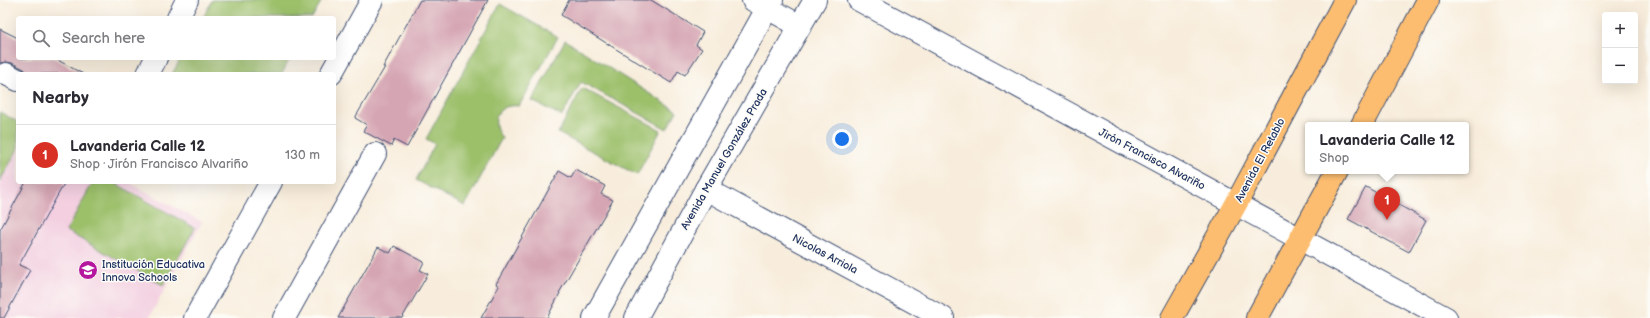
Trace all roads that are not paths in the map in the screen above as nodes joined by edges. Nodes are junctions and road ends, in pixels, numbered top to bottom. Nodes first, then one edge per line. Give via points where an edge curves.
1 (187, 0) edge
2 (372, 0) edge
3 (815, 0) edge
4 (859, 0) edge
5 (1345, 0) edge
6 (1428, 0) edge
7 (764, 3) edge
8 (179, 16) edge
9 (800, 26) junction
10 (155, 60) edge
11 (149, 72) edge
12 (331, 72) edge
13 (1364, 122) edge
14 (375, 154) dead end
15 (1335, 174) edge
16 (270, 184) edge
17 (706, 189) junction
18 (1236, 204) junction
19 (1301, 239) junction
20 (195, 318) edge
21 (284, 318) edge
22 (594, 318) edge
23 (636, 318) edge
24 (943, 318) edge
25 (1172, 318) edge
26 (1258, 318) edge
27 (1446, 318) edge

1 - 8 street
2 - 12 street
3 - 9 street, Avenida Manuel González Prada
4 - 18 street, Jirón Francisco Alvariño
5 - 18 main road, Avenida El Retablo
6 - 13 main road
7 - 9 street
7 - 22 street
9 - 17 street, Avenida Manuel González Prada
10 - 11 street
14 - 21 street
15 - 19 main road
16 - 20 street
17 - 23 street, Avenida Manuel González Prada
17 - 24 street, Nicolas Arriola
18 - 19 street, Jirón Francisco Alvariño
18 - 25 main road, Avenida El Retablo
19 - 26 main road
19 - 27 street, Jirón Francisco Alvariño

